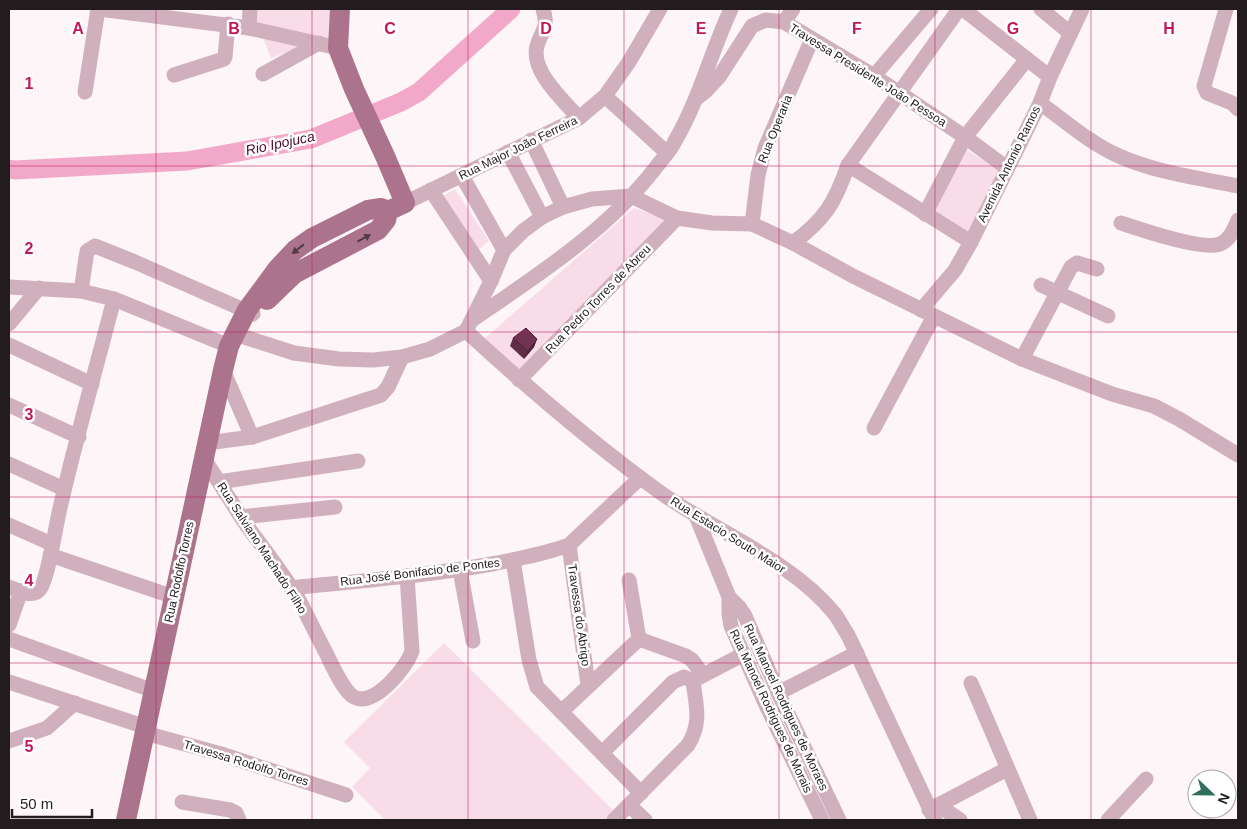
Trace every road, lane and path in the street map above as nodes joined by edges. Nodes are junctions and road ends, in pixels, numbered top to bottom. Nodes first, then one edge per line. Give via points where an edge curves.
1 (98, 9) edge
2 (250, 9) edge
3 (340, 9) edge
4 (543, 9) edge
5 (660, 9) edge
6 (731, 9) edge
7 (792, 9) edge
8 (931, 9) edge
9 (959, 9) edge
10 (963, 9) edge
11 (1041, 9) edge
12 (1082, 9) edge
13 (1226, 9) edge
14 (140, 11) edge
15 (784, 22) junction
16 (228, 24) junction
17 (249, 28) junction
18 (1070, 33) junction
19 (812, 39) junction
20 (328, 46) junction
21 (1027, 59) junction
22 (263, 74) dead end
23 (174, 75) dead end
24 (874, 76) junction
25 (1050, 76) junction
26 (85, 92) dead end
27 (900, 94) junction
28 (605, 96) junction
29 (694, 100) junction
30 (1040, 103) junction
31 (1238, 109) edge
32 (580, 118) junction
33 (965, 137) junction
34 (531, 140) junction
35 (508, 152) junction
36 (666, 154) junction
37 (848, 165) junction
38 (1008, 168) junction
39 (462, 176) junction
40 (1238, 186) edge
41 (431, 190) junction
42 (631, 196) junction
43 (563, 206) junction
44 (396, 207) junction
45 (926, 214) junction
46 (542, 217) junction
47 (677, 218) junction
48 (1238, 220) edge
49 (1121, 222) dead end
50 (752, 224) junction
51 (330, 229) junction
52 (971, 242) junction
53 (793, 243) junction
54 (342, 249) junction
55 (504, 250) junction
56 (1097, 268) dead end
57 (491, 281) junction
58 (1041, 285) dead end
59 (9, 287) edge
60 (39, 288) junction
61 (81, 291) junction
62 (1057, 292) junction
63 (114, 299) junction
64 (928, 313) junction
65 (1108, 316) dead end
66 (9, 324) edge
67 (241, 326) junction
68 (468, 326) junction
69 (9, 345) edge
70 (402, 357) junction
71 (1022, 359) junction
72 (223, 370) junction
73 (519, 380) junction
74 (92, 384) junction
75 (9, 405) edge
76 (874, 428) dead end
77 (79, 437) junction
78 (252, 437) junction
79 (205, 451) junction
80 (1238, 456) edge
81 (358, 461) dead end
82 (9, 464) edge
83 (640, 478) junction
84 (219, 482) junction
85 (64, 489) junction
86 (335, 507) dead end
87 (696, 516) junction
88 (241, 517) junction
89 (9, 525) edge
90 (569, 545) junction
91 (51, 549) junction
92 (513, 560) junction
93 (460, 570) junction
94 (407, 576) junction
95 (629, 580) dead end
96 (291, 588) junction
97 (15, 589) edge
98 (174, 597) junction
99 (730, 597) junction
100 (9, 625) edge
101 (9, 639) edge
102 (639, 639) junction
103 (473, 641) dead end
104 (857, 653) junction
105 (744, 654) junction
106 (698, 678) junction
107 (9, 682) edge
108 (971, 684) dead end
109 (588, 685) junction
110 (154, 691) junction
111 (780, 696) junction
112 (75, 703) junction
113 (766, 705) junction
114 (561, 712) junction
115 (145, 730) junction
116 (9, 740) edge
117 (602, 753) junction
118 (1008, 769) junction
119 (1146, 779) dead end
120 (811, 782) junction
121 (641, 793) junction
122 (346, 795) dead end
123 (182, 802) dead end
124 (630, 805) junction
125 (934, 812) edge
126 (126, 820) edge
127 (239, 820) edge
128 (614, 820) edge
129 (645, 820) edge
130 (822, 820) edge
131 (839, 820) edge
132 (960, 820) edge
133 (1030, 820) edge
134 (1108, 820) edge

1 - 14 street
1 - 26 street
2 - 17 street
3 - 20 main road
4 - 32 street via 546,24 537,46 537,64 546,80
5 - 28 street, Rua Major João Ferreira
6 - 29 street
7 - 15 street
8 - 24 street
9 - 27 street
10 - 21 street
11 - 18 street
12 - 18 street, Avenida Antonio Ramos
13 - 31 street via 1204,86 1207,93 1232,103
14 - 16 street
15 - 19 street, Travessa Presidente João Pessoa
15 - 29 street, Travessa Presidente João Pessoa via 766,20 752,26 719,77
16 - 17 street
16 - 23 street via 224,59
17 - 20 street
18 - 25 street, Avenida Antonio Ramos
19 - 24 street, Travessa Presidente João Pessoa
19 - 50 street, Rua Operaria via 765,148
20 - 22 street
20 - 44 main road via 354,89 385,156
21 - 25 street
21 - 33 street
24 - 27 street, Travessa Presidente João Pessoa
25 - 30 street, Avenida Antonio Ramos
27 - 33 street, Travessa Presidente João Pessoa
27 - 37 street
28 - 32 street, Rua Major João Ferreira
28 - 36 street
29 - 36 street
30 - 38 street, Avenida Antonio Ramos
30 - 40 street via 1101,147 1119,156 1155,169
32 - 34 street, Rua Major João Ferreira
33 - 38 street, Travessa Presidente João Pessoa
33 - 45 street
34 - 35 street, Rua Major João Ferreira
34 - 43 street
35 - 39 street, Rua Major João Ferreira
35 - 46 street
36 - 42 street
37 - 45 street
37 - 53 street via 840,188 822,219
38 - 52 street, Avenida Antonio Ramos
39 - 41 street, Rua Major João Ferreira
39 - 55 street
41 - 44 street, Rua Major João Ferreira
41 - 57 street
42 - 43 street via 592,199
42 - 47 street
42 - 68 street via 610,218
43 - 46 street
44 - 51 main road, Rua Major João Ferreira via 368,210
54 -> 44 main road via 378,230
45 - 52 street
46 - 55 street
47 - 50 street
47 - 73 street, Rua Pedro Torres de Abreu
48 - 49 street via 1226,240 1215,246 1167,238
50 - 53 street
51 - 54 main road
51 -> 67 main road, Rua Major João Ferreira via 295,250 278,268
52 - 64 street, Avenida Antonio Ramos
53 - 64 street
54 - 67 main road via 294,274
55 - 57 street
56 - 62 street via 1074,264
57 - 68 street
58 - 62 street
59 - 60 street
60 - 61 street
60 - 66 street
61 - 63 street
61 - 67 street via 85,260 90,248 95,246 226,303
62 - 65 street
62 - 71 street
63 - 67 street
63 - 74 street
64 - 71 street
64 - 76 street, Avenida Antonio Ramos
67 - 70 street via 294,353 339,359
67 - 72 main road, Rua Rodolfo Torres
68 - 70 street via 430,349
68 - 73 street, Rua Estacio Souto Maior
69 - 74 street
70 - 78 street via 381,395
71 - 80 street via 1112,394 1154,406
72 - 78 street
72 - 79 main road, Rua Rodolfo Torres
73 - 83 street, Rua Estacio Souto Maior
74 - 77 street
75 - 77 street
77 - 85 street
78 - 79 street
79 - 84 street, Rua Salviano Machado Filho
79 - 98 main road, Rua Rodolfo Torres
81 - 84 street
82 - 85 street
83 - 87 street, Rua Estacio Souto Maior
83 - 90 street, Rua José Bonifacio de Pontes
84 - 88 street, Rua Salviano Machado Filho
85 - 91 street
86 - 88 street
87 - 99 street, Rua Manoel Rodrigues de Morais
87 - 104 street, Rua Estacio Souto Maior via 770,558 817,595 834,613
88 - 96 street, Rua Salviano Machado Filho
89 - 91 street
90 - 92 street, Rua José Bonifacio de Pontes
90 - 109 street, Travessa do Abrigo
91 - 97 street via 41,588 34,594
91 - 98 street
92 - 93 street, Rua José Bonifacio de Pontes
92 - 114 street via 532,673 537,687
93 - 94 street, Rua José Bonifacio de Pontes
93 - 103 street
94 - 96 street, Rua José Bonifacio de Pontes
94 - 96 street, Rua Salviano Machado Filho via 412,651 408,663 378,693 364,699 350,694 337,675
95 - 102 street
97 - 100 street
98 - 110 main road, Rua Rodolfo Torres
99 - 105 street, Rua Manoel Rodrigues de Morais via 731,626
99 - 111 street, Rua Manoel Rodrigues de Moraes via 744,616
101 - 110 street
102 - 106 street via 686,656 692,660
102 - 109 street
104 - 111 street
104 - 125 street, Rua Estacio Souto Maior
105 - 106 street
105 - 113 street, Rua Manoel Rodrigues de Morais
106 - 117 street via 684,677 673,682
106 - 121 street via 697,728 693,737
107 - 112 street, Travessa Rodolfo Torres
108 - 118 street
109 - 114 street
110 - 115 main road, Rua Rodolfo Torres
111 - 113 street
111 - 120 street, Rua Manoel Rodrigues de Moraes
112 - 115 street, Travessa Rodolfo Torres
112 - 116 street via 47,728
113 - 120 street, Rua Manoel Rodrigues de Morais
114 - 117 street
115 - 122 street, Travessa Rodolfo Torres
115 - 126 main road, Rua Rodolfo Torres
117 - 121 street
118 - 125 street
118 - 133 street
119 - 134 street
120 - 130 street, Rua Manoel Rodrigues de Morais
120 - 131 street, Rua Manoel Rodrigues de Moraes
121 - 124 street
123 - 127 street via 230,810
124 - 128 street
124 - 129 street
125 - 132 street

